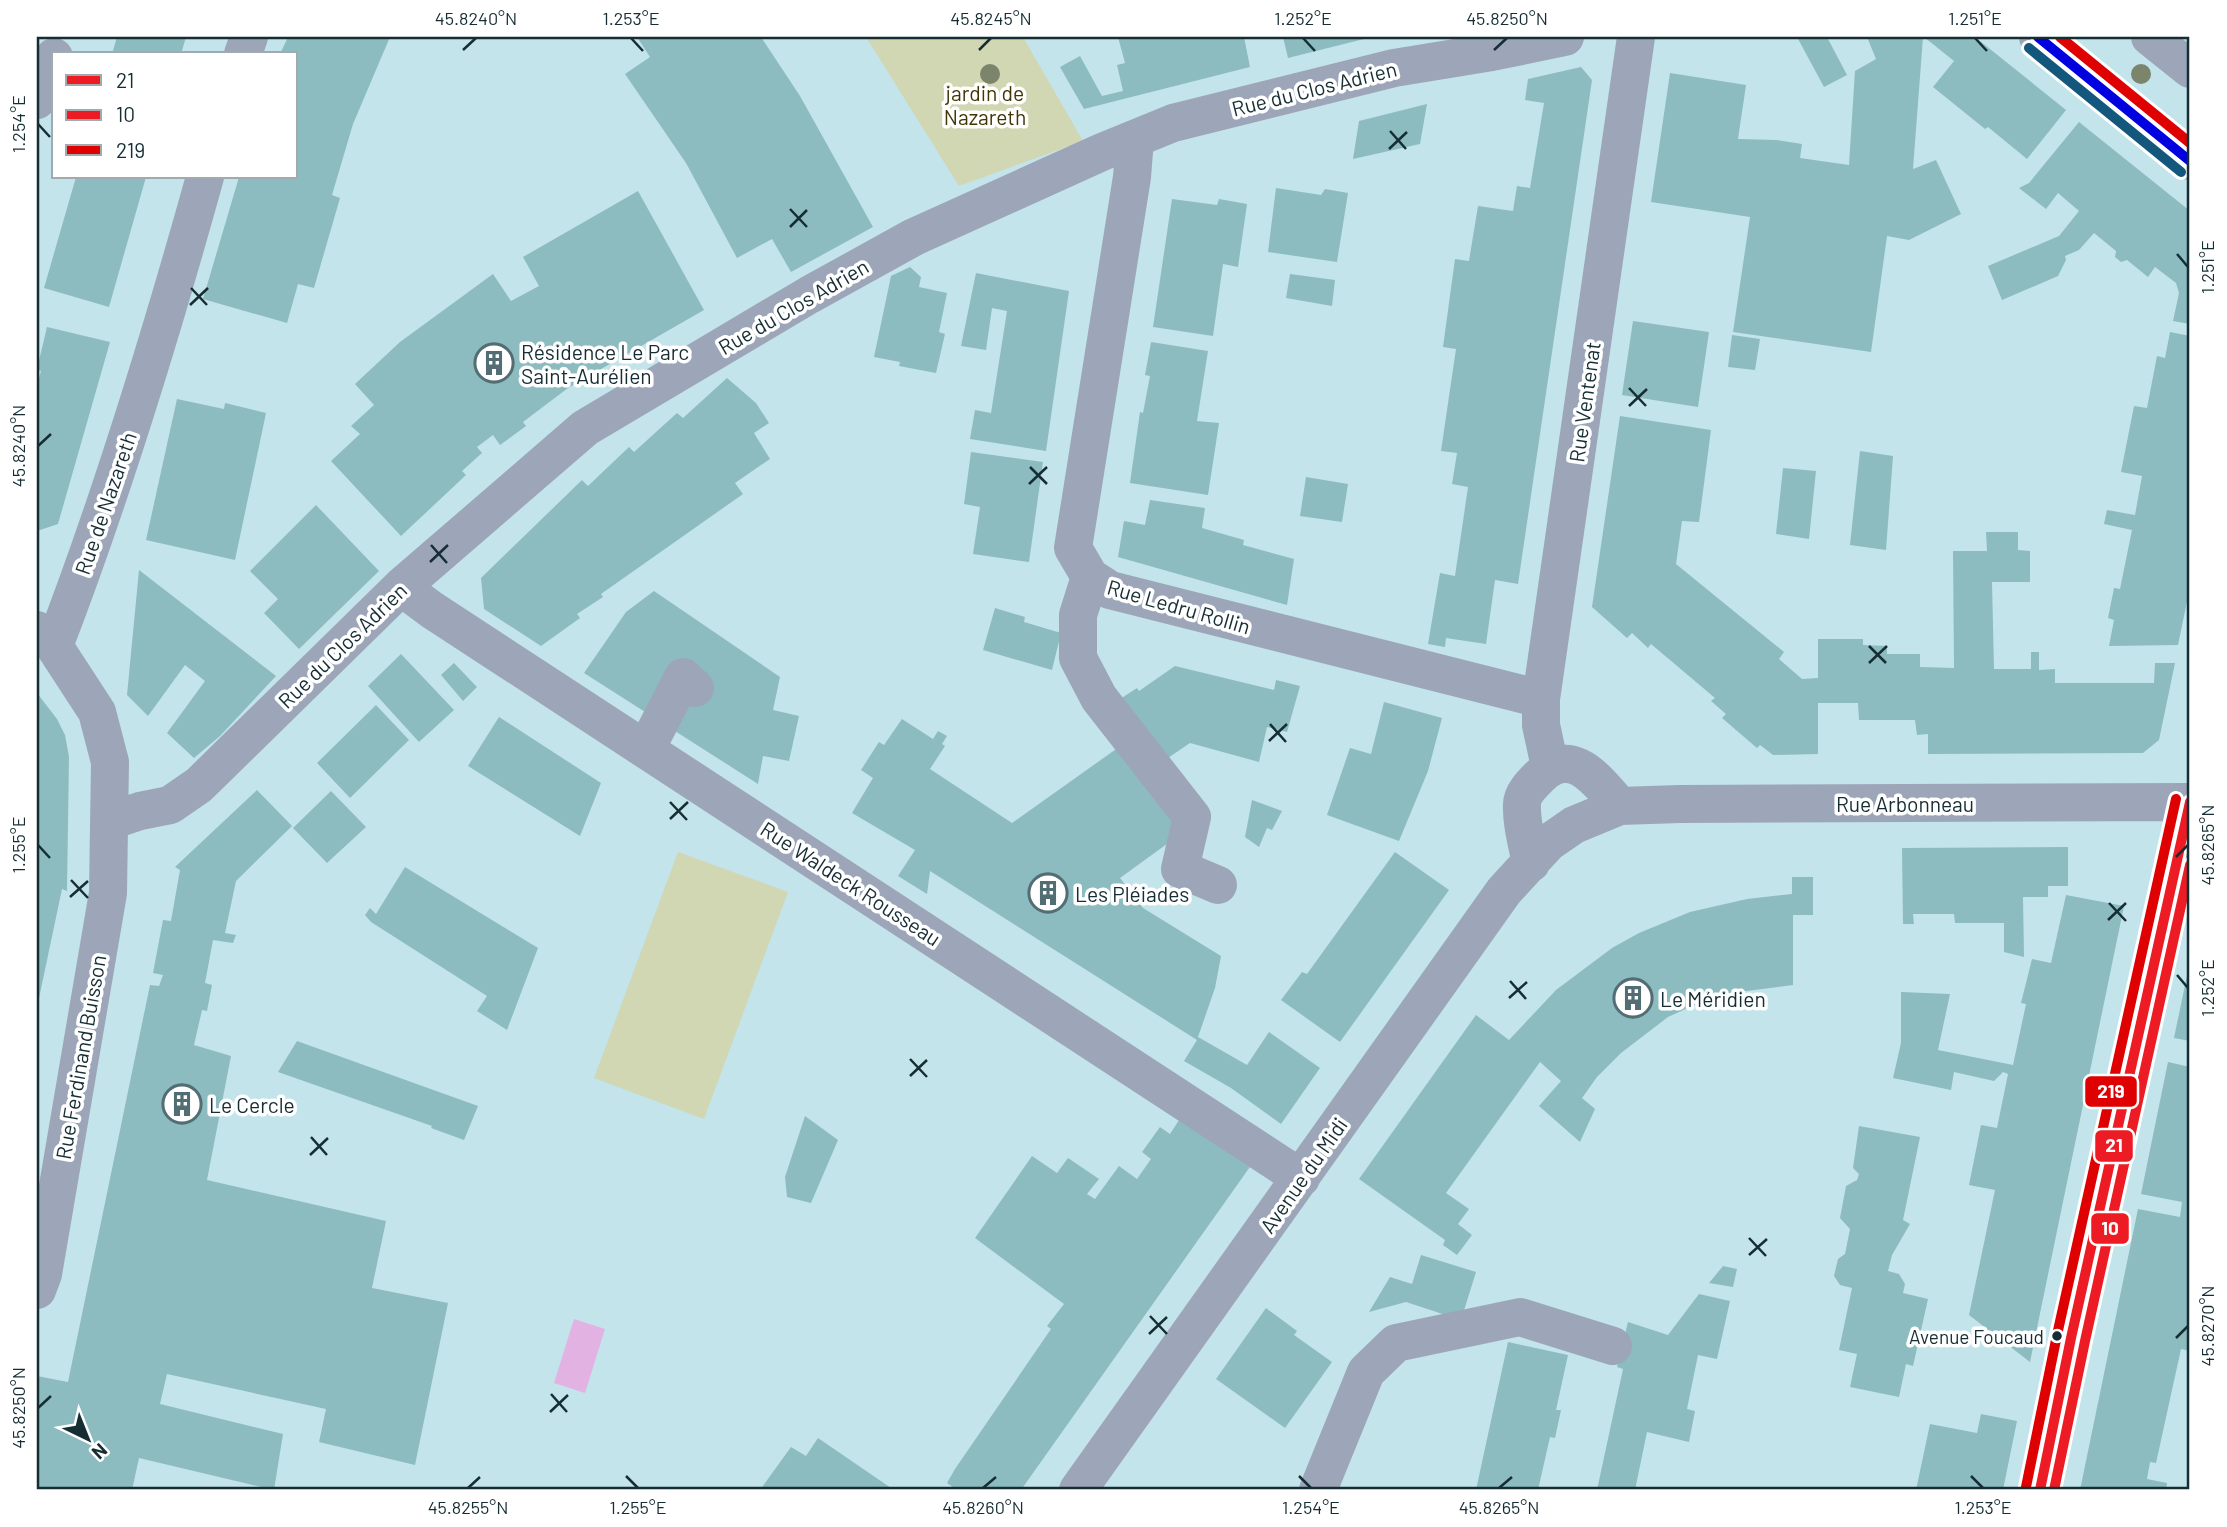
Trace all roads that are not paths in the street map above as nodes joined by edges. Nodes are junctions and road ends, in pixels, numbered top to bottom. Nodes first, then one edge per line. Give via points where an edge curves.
1 (1565, 37) edge
2 (1636, 37) edge
3 (2038, 37) edge
4 (2150, 37) edge
5 (1486, 44) edge
6 (52, 63) edge
7 (2190, 69) edge
8 (37, 100) edge
9 (1135, 139) junction
10 (2190, 161) edge
11 (205, 178) edge
12 (1100, 584) junction
13 (401, 587) junction
14 (45, 638) edge
15 (695, 688) dead end
16 (1124, 690) dead end
17 (1541, 699) junction
18 (646, 749) junction
19 (1550, 767) junction
20 (2190, 802) edge
21 (1620, 806) junction
22 (110, 821) junction
23 (1531, 863) junction
24 (1218, 885) dead end
25 (1301, 1178) junction
26 (37, 1290) edge
27 (1613, 1346) dead end
28 (1079, 1490) edge
29 (1318, 1490) edge
30 (2040, 1490) edge

1 - 5 street, Rue du Clos Adrien
2 - 17 street, Rue Ventenat
3 - 10 street
4 - 7 street
5 - 9 street, Rue du Clos Adrien via 1173,123
6 - 8 street
9 - 12 street, Rue Ledru Rollin via 1073,548
9 - 13 street, Rue du Clos Adrien via 914,237 585,428
11 - 14 street, Rue de Nazareth via 146,383 80,577
12 - 16 street via 1098,640 1105,667
12 - 17 street, Rue Ledru Rollin
12 - 24 street via 1078,615 1077,658 1099,698 1192,817 1180,869
13 - 18 street, Rue Waldeck Rousseau
13 - 22 street, Rue du Clos Adrien via 199,785 170,805
14 - 22 street, Rue de Nazareth via 97,712 110,762
15 - 18 street via 683,677
17 - 19 street, Rue Ventenat
18 - 25 street, Rue Waldeck Rousseau
19 - 21 street via 1567,763 1587,770
19 - 23 street via 1521,802
20 - 21 street, Rue Arbonneau
20 - 30 street
21 - 23 street, Avenue du Midi via 1574,825 1548,843
22 - 26 street, Rue Ferdinand Buisson via 108,893
23 - 25 street, Avenue du Midi via 1504,891
25 - 28 street, Avenue du Midi
27 - 29 street via 1520,1317 1396,1343 1366,1372

